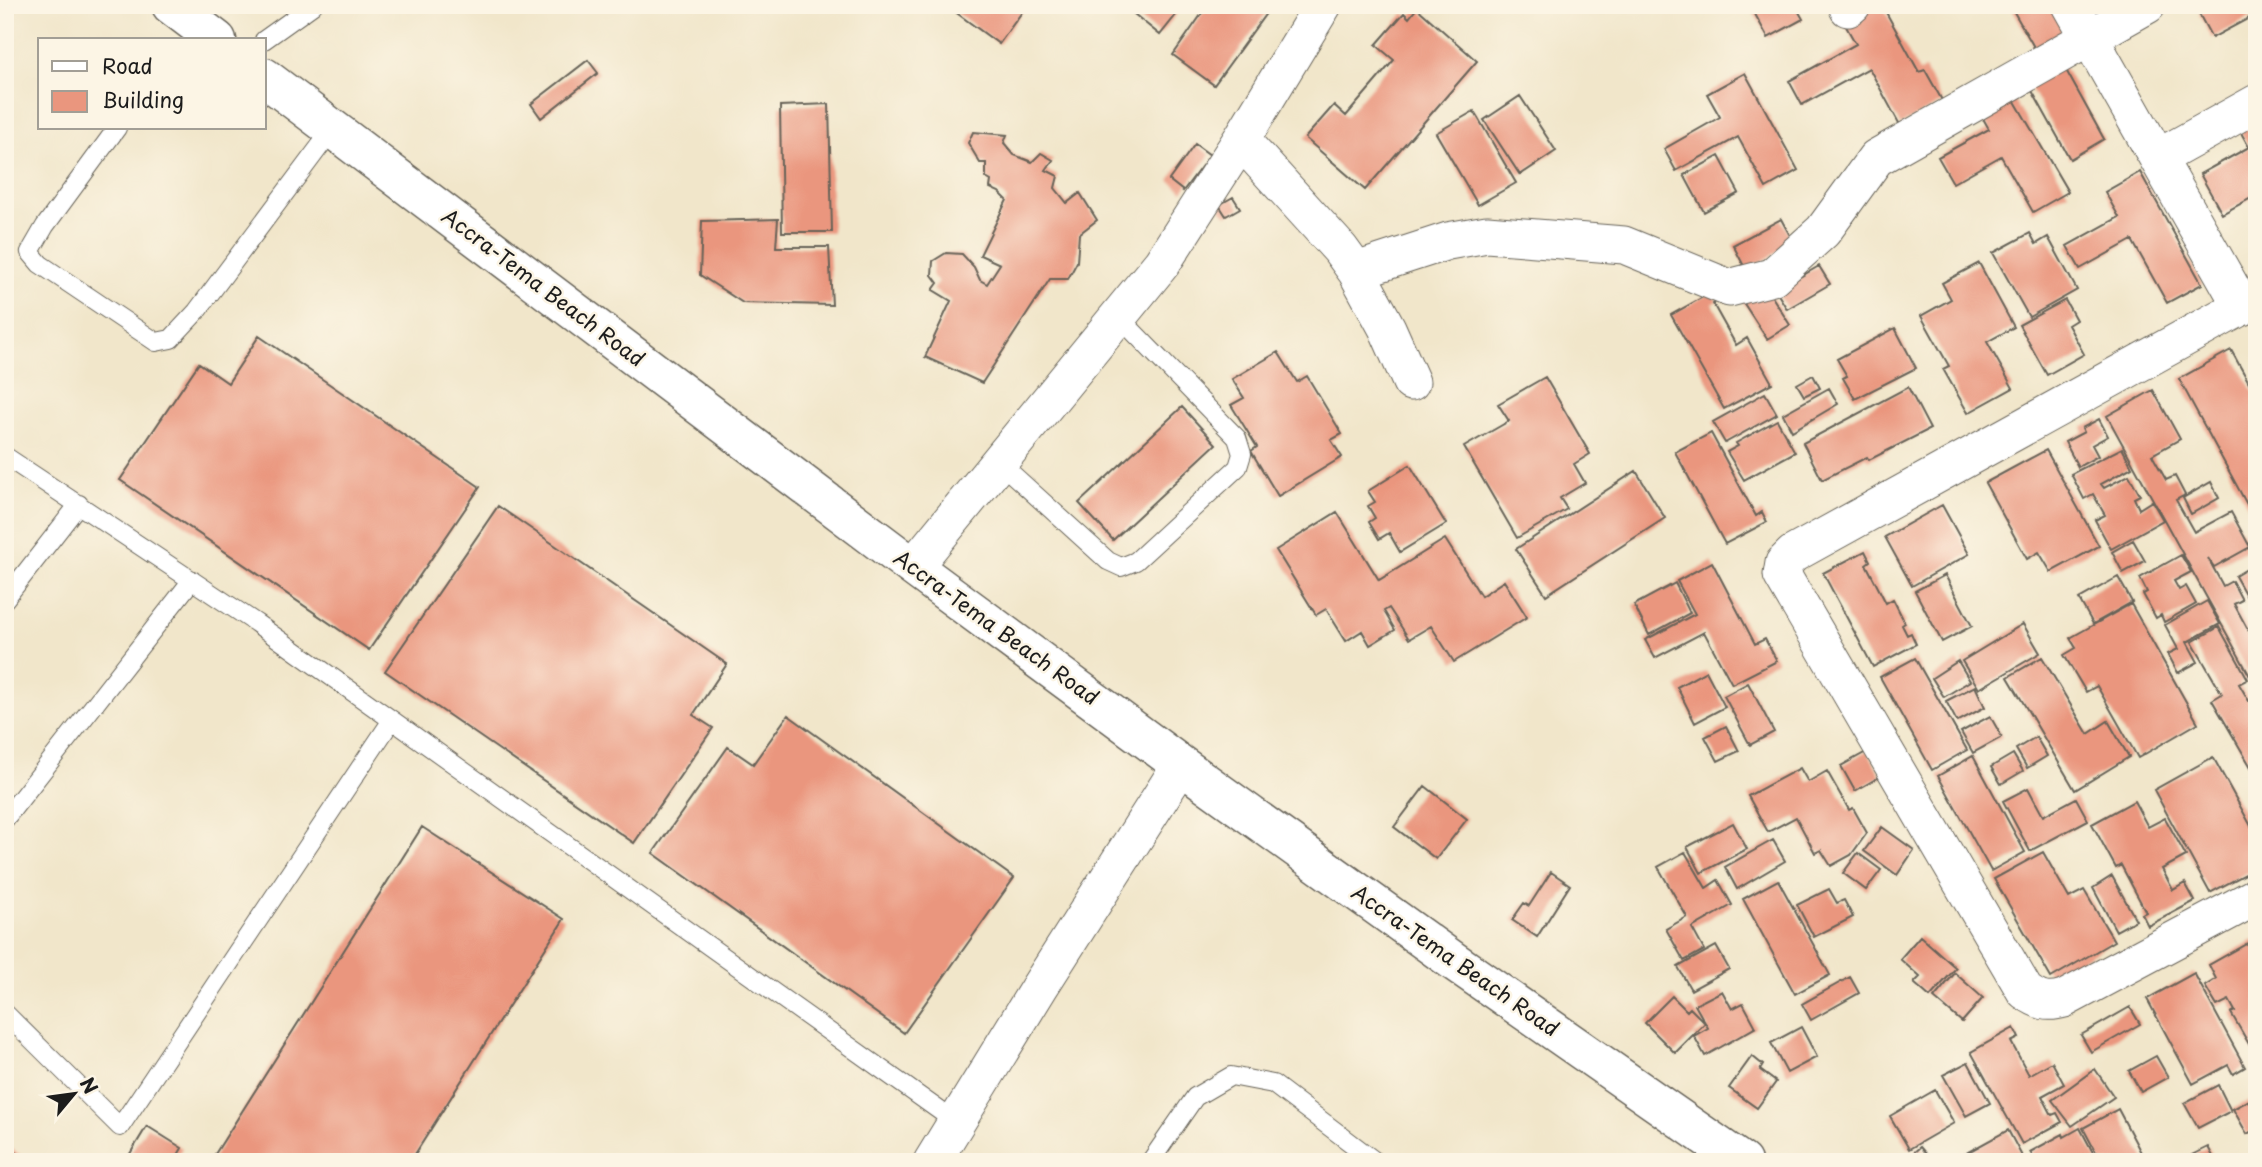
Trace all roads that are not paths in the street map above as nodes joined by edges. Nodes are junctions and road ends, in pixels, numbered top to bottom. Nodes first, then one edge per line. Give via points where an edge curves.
1 (313, 5) edge
2 (1322, 5) edge
3 (2071, 5) edge
4 (2147, 5) edge
5 (2090, 37) junction
6 (266, 39) edge
7 (266, 79) edge
8 (2257, 103) edge
9 (116, 130) edge
10 (332, 130) junction
11 (1241, 140) junction
12 (2158, 158) junction
13 (1356, 271) junction
14 (2249, 303) edge
15 (1119, 317) junction
16 (1411, 382) dead end
17 (5, 456) edge
18 (999, 462) junction
19 (79, 504) junction
20 (913, 567) junction
21 (191, 580) junction
22 (5, 599) edge
23 (392, 720) junction
24 (1181, 765) junction
25 (5, 819) edge
26 (2257, 896) edge
27 (5, 1013) edge
28 (957, 1123) junction
29 (932, 1162) edge
30 (1150, 1162) edge
31 (1376, 1162) edge
32 (1742, 1162) edge

1 - 6 lane
2 - 11 street
3 - 5 street
4 - 5 street
5 - 12 street
5 - 13 street via 1876,158 1823,230 1772,277 1729,288 1624,244 1487,234 1448,241
7 - 10 main road, Accra-Tema Beach Road
8 - 12 street
9 - 10 lane via 30,252 40,264 156,342 171,339 197,311
10 - 20 main road, Accra-Tema Beach Road
11 - 13 street
11 - 15 street via 1162,263
12 - 14 street
13 - 16 street
14 - 26 street via 1793,554 1784,563 1783,575 2025,991 2050,1004 2064,999
15 - 18 street
15 - 18 lane via 1237,438 1242,454 1238,467 1136,561 1121,567 1108,561
17 - 19 lane
18 - 20 street
19 - 21 lane
19 - 22 lane
20 - 24 main road, Accra-Tema Beach Road
21 - 23 lane
21 - 25 lane
23 - 27 lane via 120,1127
23 - 28 lane
24 - 28 street
24 - 32 main road, Accra-Tema Beach Road
28 - 29 street
30 - 31 lane via 1195,1097 1231,1076 1273,1084

